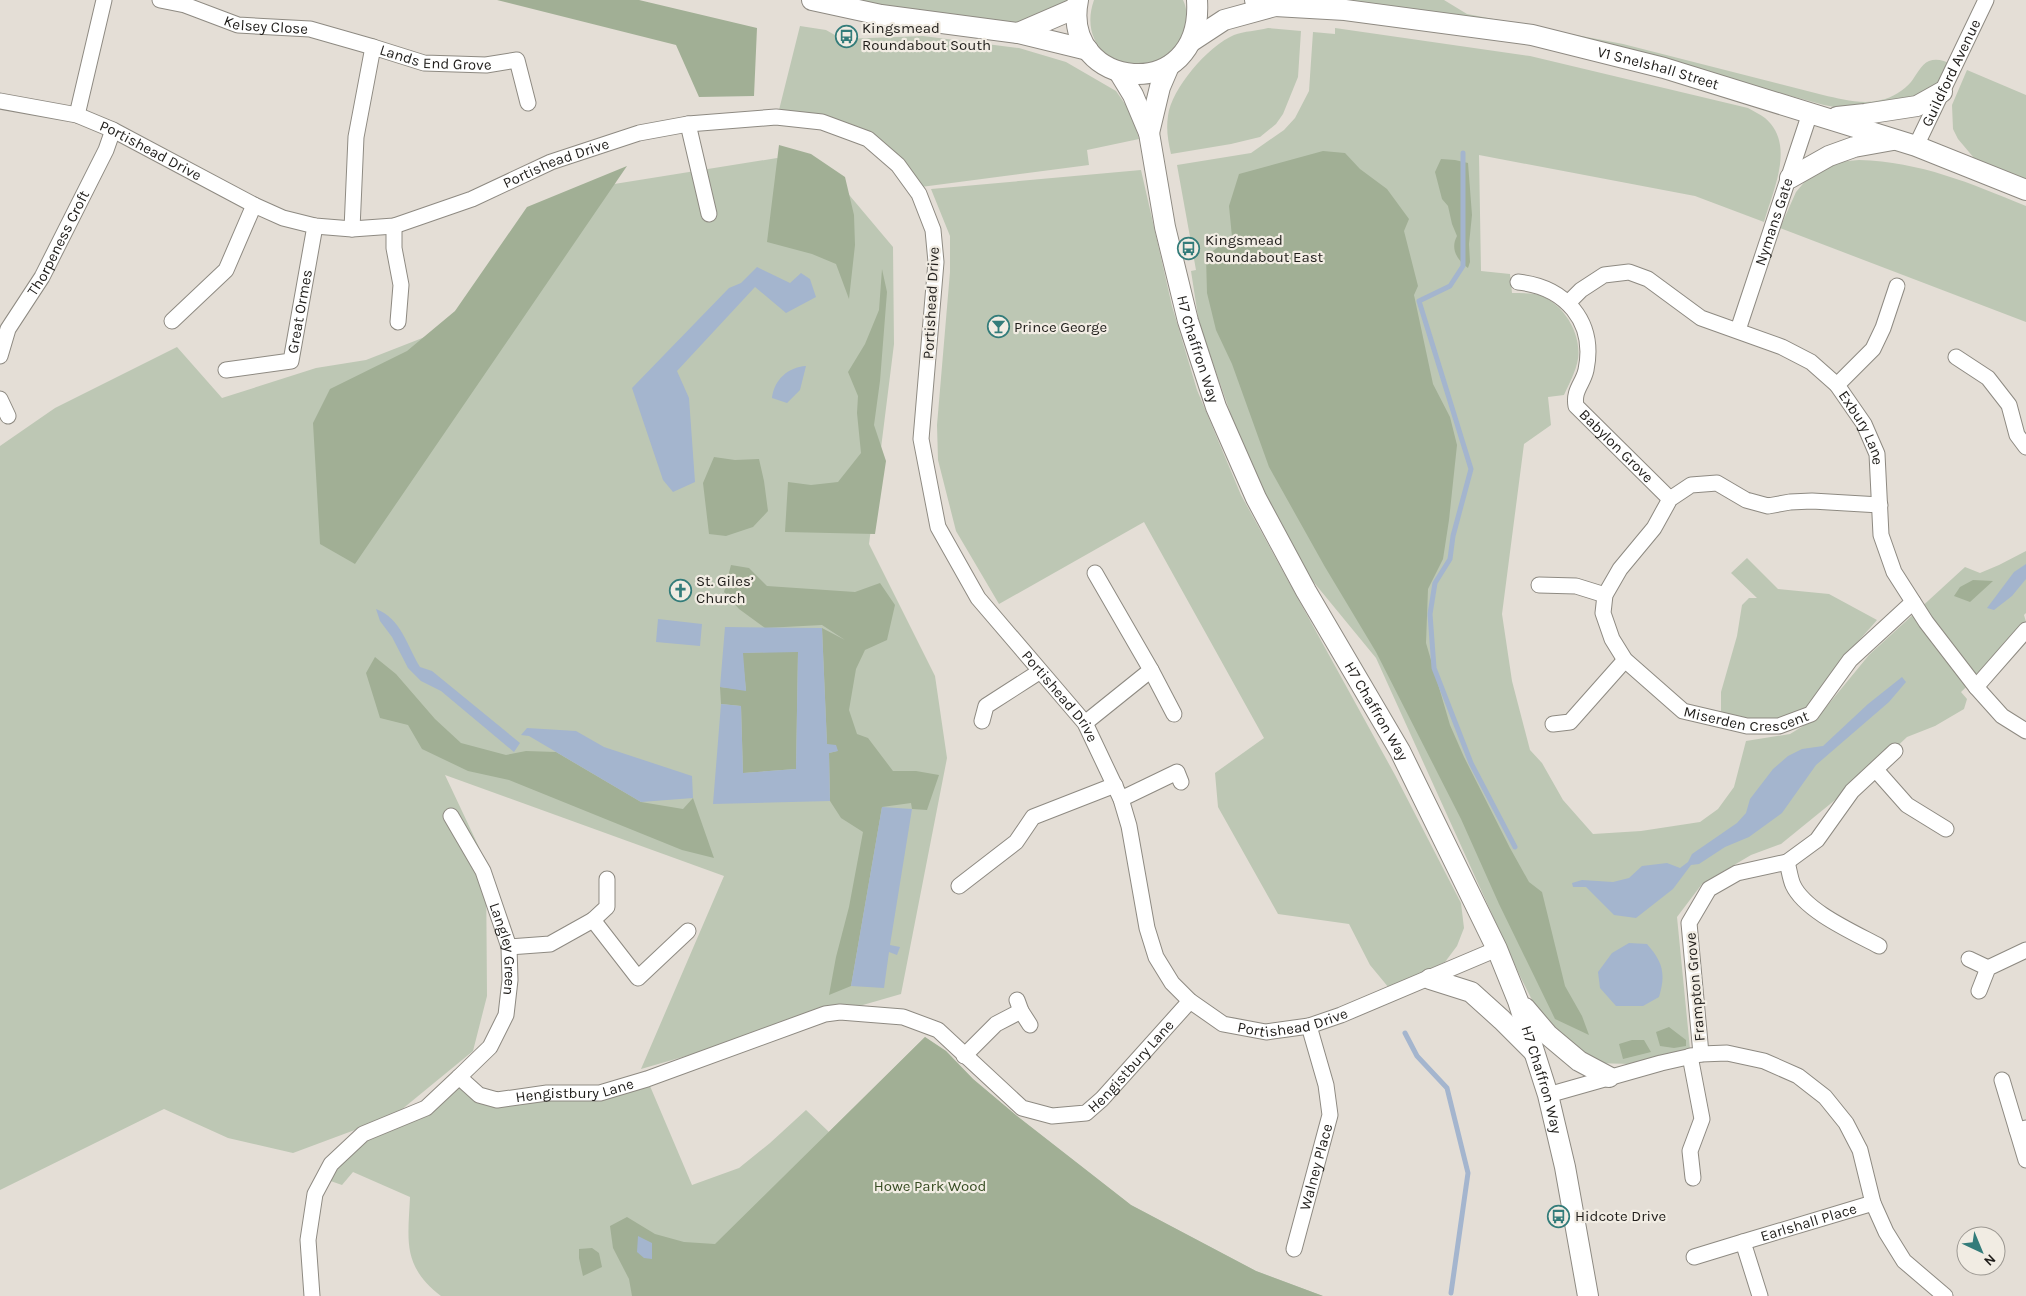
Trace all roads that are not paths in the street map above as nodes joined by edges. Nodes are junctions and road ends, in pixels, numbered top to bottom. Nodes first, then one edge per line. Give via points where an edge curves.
1 (104, 0) edge
2 (160, 0) edge
3 (812, 0) edge
4 (1197, 0) edge
5 (1255, 0) edge
6 (1986, 0) edge
7 (1077, 4) edge
8 (1275, 6) junction
9 (1018, 33) junction
10 (1192, 41) junction
11 (373, 47) junction
12 (1088, 50) junction
13 (1169, 66) junction
14 (1119, 72) junction
15 (1942, 92) junction
16 (0, 101) edge
17 (528, 103) dead end
18 (77, 115) junction
19 (1818, 115) junction
20 (688, 124) junction
21 (112, 130) junction
22 (1149, 133) junction
23 (1897, 140) junction
24 (1916, 146) junction
25 (1790, 178) junction
26 (2026, 190) edge
27 (254, 205) junction
28 (709, 214) dead end
29 (315, 226) junction
30 (394, 226) junction
31 (352, 229) junction
32 (1518, 282) dead end
33 (1897, 286) dead end
34 (1569, 302) junction
35 (172, 321) dead end
36 (398, 322) dead end
37 (1738, 330) junction
38 (0, 356) edge
39 (1956, 357) dead end
40 (226, 370) dead end
41 (1837, 385) junction
42 (0, 399) edge
43 (8, 416) dead end
44 (2026, 448) edge
45 (1670, 500) junction
46 (1880, 505) junction
47 (1095, 572) dead end
48 (1539, 585) dead end
49 (1605, 595) junction
50 (1913, 602) junction
51 (2026, 630) edge
52 (1625, 660) junction
53 (1151, 670) junction
54 (1039, 672) junction
55 (1976, 687) junction
56 (1174, 714) dead end
57 (982, 721) dead end
58 (1085, 723) junction
59 (1553, 724) dead end
60 (2026, 731) edge
61 (1895, 751) dead end
62 (1876, 770) junction
63 (1181, 782) dead end
64 (1118, 792) junction
65 (451, 816) dead end
66 (1946, 828) dead end
67 (1787, 862) junction
68 (607, 879) dead end
69 (959, 886) dead end
70 (594, 920) junction
71 (688, 931) dead end
72 (1879, 946) dead end
73 (509, 947) junction
74 (1497, 949) junction
75 (2026, 950) edge
76 (1969, 959) dead end
77 (1988, 968) junction
78 (1430, 979) junction
79 (1980, 991) dead end
80 (1190, 1001) junction
81 (1518, 1001) junction
82 (1030, 1025) dead end
83 (1309, 1026) junction
84 (1536, 1055) junction
85 (1696, 1055) junction
86 (964, 1056) junction
87 (460, 1077) junction
88 (1609, 1078) junction
89 (2002, 1080) dead end
90 (1548, 1094) junction
91 (2021, 1129) edge
92 (2026, 1160) edge
93 (1694, 1178) dead end
94 (1874, 1203) junction
95 (1743, 1242) junction
96 (1294, 1249) dead end
97 (1694, 1257) dead end
98 (312, 1296) edge
99 (1588, 1296) edge
100 (1760, 1296) edge
101 (1945, 1296) edge

1 - 18 street
2 - 11 street, Kelsey Close via 185,5 238,24 310,28
3 - 9 street via 881,15
4 - 10 street via 1198,21
5 - 8 street, V1 Snelshall Street
6 - 15 street, Guildford Avenue
7 - 9 street
7 - 12 street via 1078,30
8 - 10 street, V1 Snelshall Street via 1224,20
8 - 19 street, V1 Snelshall Street via 1338,9 1532,35 1664,68
9 - 12 street
10 - 13 street
11 - 17 street, Lands End Grove via 424,63 486,65 517,60
11 - 31 street, Lands End Grove via 356,137
12 - 14 street
13 - 14 street via 1153,73
13 - 22 street, H7 Chaffron Way via 1160,87
14 - 22 street, H7 Chaffron Way
15 - 19 street via 1917,106 1865,114
15 - 24 street, Guildford Avenue
16 - 18 street, Portishead Drive
18 - 21 street, Portishead Drive
19 - 23 street, V1 Snelshall Street
19 - 25 street, Nymans Gate
20 - 28 street
20 - 30 street, Portishead Drive via 639,133 551,162 472,199
20 - 54 street, Portishead Drive via 776,117 822,122 868,139 898,165 919,194 934,230 936,262 921,439 938,527 978,598
21 - 27 street, Portishead Drive
21 - 38 street, Thorpeness Croft via 106,150 42,277 8,329
22 - 74 street, H7 Chaffron Way via 1161,205 1188,321 1216,407 1256,498 1400,751
23 - 24 street, V1 Snelshall Street
23 - 25 street via 1854,147 1829,156
24 - 26 street, V1 Snelshall Street
25 - 37 street, Nymans Gate
27 - 29 street, Portishead Drive via 283,218
27 - 35 street via 226,270
29 - 31 street, Portishead Drive
29 - 40 street, Great Ormes via 291,361
30 - 31 street, Portishead Drive
30 - 36 street via 400,285
32 - 34 street, Babylon Grove via 1534,284
33 - 41 street via 1873,348
34 - 37 street, Exbury Lane via 1604,275 1629,272 1648,279 1701,318
34 - 45 street, Babylon Grove via 1582,320 1588,342 1586,371 1574,396 1576,406
37 - 41 street, Exbury Lane via 1811,362
39 - 44 street via 1988,378 2009,405 2017,435
41 - 46 street, Exbury Lane via 1864,424 1877,454
42 - 43 street
45 - 46 street via 1691,485 1718,483 1746,500 1768,506 1812,501
45 - 49 street via 1654,528 1620,569
46 - 50 street, Exbury Lane via 1881,535 1894,572
47 - 53 street
48 - 49 street via 1576,586
49 - 52 street, Miserden Crescent via 1603,613 1612,639
50 - 52 street, Miserden Crescent via 1850,660 1811,714 1779,726 1747,726 1682,711
50 - 55 street, Exbury Lane
51 - 55 street
52 - 59 street via 1570,722
53 - 56 street
53 - 58 street
54 - 57 street via 986,706
54 - 58 street, Portishead Drive
55 - 60 street, Exbury Lane via 2002,716
58 - 64 street, Portishead Drive
61 - 62 street, Frampton Grove
62 - 66 street via 1907,805
62 - 67 street, Frampton Grove via 1852,791 1817,840
63 - 64 street via 1177,772
64 - 69 street via 1033,817 1016,842
64 - 80 street, Portishead Drive via 1129,826 1147,928 1156,957 1172,983
65 - 73 street, Langley Green via 483,871
67 - 72 street via 1792,884 1811,908
67 - 85 street, Frampton Grove via 1737,873 1709,889 1690,923
68 - 70 street via 607,907
70 - 71 street via 638,978
70 - 73 street via 550,944
73 - 87 street, Langley Green via 506,1015 490,1047
74 - 78 street, Portishead Drive
74 - 81 street, H7 Chaffron Way
75 - 77 street
76 - 77 street
77 - 79 street
78 - 83 street, Portishead Drive
78 - 84 street via 1470,992
80 - 83 street, Portishead Drive via 1223,1024 1266,1032
80 - 86 street, Hengistbury Lane via 1086,1113 1052,1116 1022,1108
81 - 84 street, H7 Chaffron Way
81 - 88 street via 1548,1035 1579,1061
82 - 86 street via 1019,1005
83 - 96 street, Walney Place via 1326,1085 1330,1115
84 - 90 street, H7 Chaffron Way
85 - 88 street
85 - 93 street, Frampton Grove via 1702,1119 1690,1151
85 - 94 street via 1728,1053 1764,1061 1798,1076 1825,1097 1846,1124 1860,1150
86 - 87 street, Hengistbury Lane via 938,1030 903,1017 840,1012 825,1014 648,1079 600,1093 547,1093 497,1100 479,1095
87 - 98 street via 426,1108 363,1134 331,1164 315,1194 308,1240
88 - 90 street
89 - 91 street
90 - 99 street, H7 Chaffron Way
91 - 92 street
94 - 95 street, Earlshall Place
94 - 101 street via 1886,1232 1904,1261
95 - 97 street, Earlshall Place
95 - 100 street, Earlshall Place

